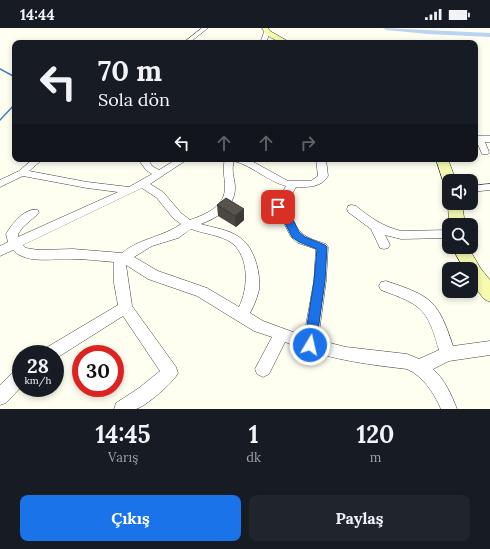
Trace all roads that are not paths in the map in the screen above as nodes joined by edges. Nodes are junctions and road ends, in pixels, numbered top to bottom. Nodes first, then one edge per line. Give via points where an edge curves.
1 (205, 28) edge
2 (266, 30) edge
3 (190, 40) edge
4 (264, 40) edge
5 (282, 40) edge
6 (478, 139) edge
7 (490, 139) edge
8 (478, 141) edge
9 (485, 152) dead end
10 (34, 162) edge
11 (145, 162) edge
12 (178, 162) edge
13 (229, 162) edge
14 (246, 162) edge
15 (321, 162) edge
16 (443, 162) edge
17 (22, 172) junction
18 (159, 174) junction
19 (447, 174) edge
20 (0, 184) edge
21 (143, 184) junction
22 (292, 185) junction
23 (490, 187) edge
24 (478, 188) edge
25 (131, 190) junction
26 (352, 209) dead end
27 (34, 213) dead end
28 (190, 224) junction
29 (376, 227) junction
30 (442, 234) edge
31 (14, 244) junction
32 (384, 245) dead end
33 (0, 251) edge
34 (464, 254) edge
35 (125, 258) junction
36 (386, 286) dead end
37 (490, 294) edge
38 (125, 308) junction
39 (242, 316) junction
40 (282, 334) junction
41 (63, 345) edge
42 (310, 345) junction
43 (490, 348) edge
44 (448, 354) junction
45 (418, 367) junction
46 (263, 369) dead end
47 (12, 385) edge
48 (0, 397) edge
49 (122, 409) edge
50 (449, 409) edge

1 - 3 street
2 - 4 street
2 - 5 street
6 - 7 street
8 - 9 street
10 - 17 street
11 - 18 street
12 - 18 street
13 - 28 street via 227,169 230,185 226,202 211,216
14 - 22 street
15 - 22 street via 323,176 320,181 310,185
16 - 19 street
17 - 20 street
17 - 25 street via 79,184
18 - 21 street
21 - 25 street
21 - 28 street via 162,197 173,213
22 - 42 street via 278,209 286,215 295,234 302,240 322,247 320,281
23 - 24 street
25 - 31 street
26 - 29 street
27 - 31 street via 14,229
28 - 35 street via 174,235 134,250
28 - 39 street via 230,236 243,247 251,270 253,288
29 - 30 street via 402,234
29 - 32 street
31 - 33 street
31 - 35 street via 22,252 38,255 85,254
34 - 37 street
35 - 38 street via 120,262
35 - 39 street via 153,274 202,292
36 - 44 street via 406,293 431,311 442,333
38 - 41 street
38 - 49 street via 170,373
39 - 40 street via 259,326
40 - 42 street
40 - 46 street
42 - 45 street via 346,354 401,361
43 - 44 street
44 - 45 street
45 - 50 street via 433,380
47 - 48 street

